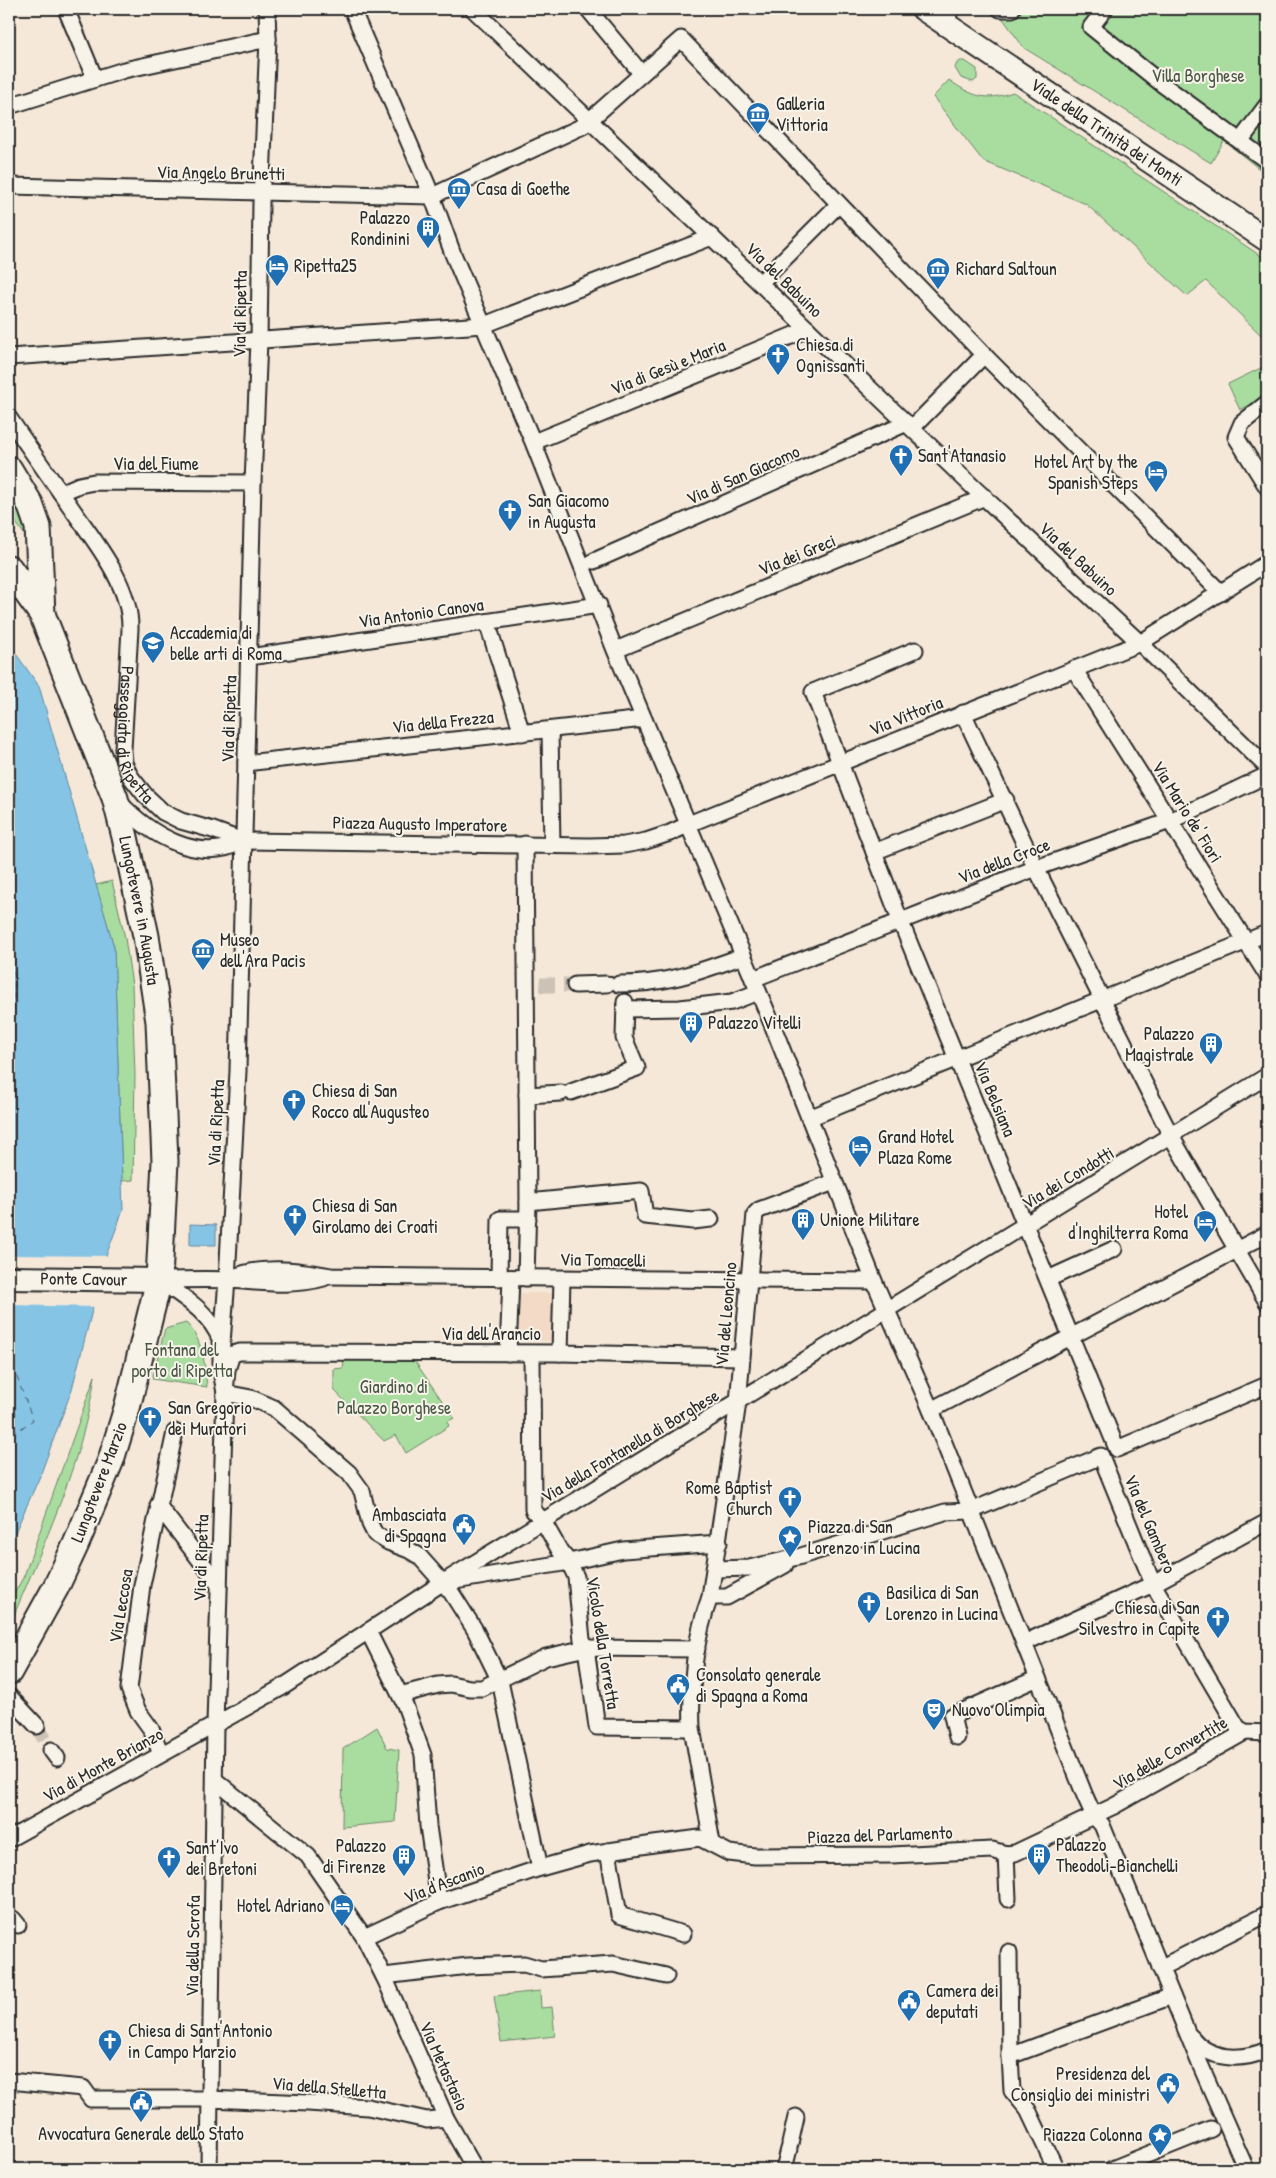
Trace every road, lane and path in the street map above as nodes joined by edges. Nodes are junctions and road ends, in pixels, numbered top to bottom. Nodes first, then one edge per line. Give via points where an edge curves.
1 (66, 9) edge
2 (267, 9) edge
3 (352, 9) edge
4 (473, 9) edge
5 (588, 9) edge
6 (923, 9) edge
7 (1000, 9) edge
8 (1012, 9) edge
9 (1104, 9) edge
10 (948, 17) edge
11 (268, 40) junction
12 (641, 73) junction
13 (95, 79) junction
14 (1267, 105) edge
15 (9, 106) edge
16 (589, 121) junction
17 (1241, 140) junction
18 (1267, 161) edge
19 (9, 186) edge
20 (261, 193) junction
21 (432, 196) junction
22 (839, 204) junction
23 (712, 237) junction
24 (1267, 240) edge
25 (760, 284) junction
26 (484, 325) junction
27 (808, 329) junction
28 (259, 341) junction
29 (984, 356) junction
30 (9, 357) edge
31 (1267, 403) edge
32 (9, 418) edge
33 (909, 426) junction
34 (541, 439) dead end
35 (9, 470) edge
36 (253, 483) junction
37 (1267, 487) edge
38 (61, 493) junction
39 (985, 497) junction
40 (594, 561) dead end
41 (1267, 563) edge
42 (9, 568) edge
43 (1221, 593) junction
44 (599, 605) junction
45 (42, 614) junction
46 (487, 622) junction
47 (1140, 643) junction
48 (623, 647) dead end
49 (915, 650) dead end
50 (249, 657) junction
51 (1074, 669) junction
52 (963, 713) junction
53 (644, 719) junction
54 (550, 730) junction
55 (522, 733) junction
56 (246, 763) junction
57 (840, 763) junction
58 (1266, 769) edge
59 (115, 798) junction
60 (1006, 800) junction
61 (1170, 821) junction
62 (687, 824) junction
63 (243, 842) junction
64 (525, 844) junction
65 (552, 845) junction
66 (874, 852) junction
67 (1036, 868) junction
68 (900, 920) junction
69 (1267, 933) edge
70 (1247, 942) junction
71 (743, 956) junction
72 (1267, 975) edge
73 (575, 985) tunnel mouth
74 (756, 986) junction
75 (622, 997) junction
76 (1104, 1000) junction
77 (957, 1058) junction
78 (1267, 1076) edge
79 (527, 1096) junction
80 (809, 1118) junction
81 (1171, 1136) junction
82 (834, 1182) junction
83 (528, 1202) junction
84 (528, 1219) junction
85 (711, 1219) dead end
86 (1027, 1225) junction
87 (1267, 1234) edge
88 (1114, 1249) dead end
89 (1237, 1250) junction
90 (9, 1278) edge
91 (512, 1278) junction
92 (562, 1279) junction
93 (1048, 1279) junction
94 (159, 1280) junction
95 (227, 1280) junction
96 (747, 1280) junction
97 (874, 1281) junction
98 (1267, 1302) edge
99 (887, 1308) junction
100 (1071, 1336) junction
101 (836, 1341) joint
102 (222, 1344) junction
103 (508, 1353) junction
104 (560, 1353) junction
105 (532, 1354) junction
106 (741, 1357) junction
107 (1267, 1385) edge
108 (225, 1393) junction
109 (738, 1402) junction
110 (930, 1410) junction
111 (174, 1432) dead end
112 (158, 1505) junction
113 (971, 1511) junction
114 (543, 1521) junction
115 (1267, 1522) edge
116 (719, 1543) junction
117 (798, 1557) junction
118 (569, 1562) junction
119 (715, 1568) junction
120 (442, 1583) junction
121 (1153, 1584) junction
122 (219, 1585) junction
123 (710, 1597) junction
124 (370, 1630) junction
125 (1024, 1643) junction
126 (586, 1648) junction
127 (697, 1649) junction
128 (9, 1672) edge
129 (1038, 1678) junction
130 (500, 1681) junction
131 (9, 1696) edge
132 (400, 1696) junction
133 (215, 1724) junction
134 (36, 1726) tunnel mouth
135 (692, 1728) junction
136 (1245, 1732) junction
137 (1267, 1733) edge
138 (957, 1736) dead end
139 (160, 1754) junction
140 (215, 1780) junction
141 (1094, 1816) junction
142 (9, 1839) edge
143 (712, 1844) junction
144 (608, 1851) junction
145 (1006, 1854) junction
146 (540, 1868) junction
147 (1008, 1899) dead end
148 (439, 1902) junction
149 (1267, 1914) edge
150 (683, 1934) dead end
151 (364, 1937) junction
152 (1009, 1952) dead end
153 (1160, 1968) junction
154 (384, 1976) junction
155 (666, 1976) dead end
156 (1172, 1996) junction
157 (1187, 2032) junction
158 (1267, 2050) edge
159 (1010, 2056) junction
160 (9, 2081) edge
161 (208, 2099) junction
162 (446, 2118) junction
163 (796, 2118) dead end
164 (1211, 2129) dead end
165 (209, 2169) edge
166 (475, 2169) edge
167 (784, 2169) edge
168 (1056, 2169) edge
169 (1112, 2169) edge
170 (1246, 2169) edge

1 - 13 street
2 - 11 street, Via di Ripetta
3 - 21 street
4 - 16 street, Via del Babuino
5 - 12 street
6 - 10 street, Viale della Trinità dei Monti
7 - 8 street
9 - 17 street via 1091,27 1162,84
10 - 24 street, Viale della Trinità dei Monti
11 - 13 street
11 - 20 street, Via di Ripetta
12 - 16 street
12 - 22 street via 681,39
13 - 15 street
14 - 17 street
16 - 21 street
16 - 23 street, Via del Babuino
17 - 18 street
19 - 20 street, Via Angelo Brunetti
20 - 21 street, Via Angelo Brunetti
20 - 28 street, Via di Ripetta
21 - 26 street
22 - 25 street
22 - 29 street
23 - 25 street, Via del Babuino
23 - 26 street
25 - 27 street, Via del Babuino
26 - 28 street
26 - 44 street
27 - 33 street, Via del Babuino
27 - 34 street, Via di Gesù e Maria
28 - 30 street
28 - 36 street, Via di Ripetta
29 - 33 street
29 - 43 street
31 - 37 street via 1242,423 1236,437
32 - 38 street, Passeggiata di Ripetta
33 - 39 street, Via del Babuino
33 - 40 street, Via di San Giacomo
35 - 45 main road via 30,504 38,527
36 - 38 street, Via del Fiume via 94,482
36 - 50 street, Via di Ripetta
38 - 63 street, Passeggiata di Ripetta via 112,572 129,615 123,749 127,770 162,812
39 - 47 street, Via del Babuino
39 - 48 street, Via dei Greci
41 - 43 street, Via Vittoria
42 - 45 main road, Lungotevere in Augusta
43 - 47 street, Via Vittoria
44 - 46 street, Via Antonio Canova
44 - 53 street
45 - 59 main road, Lungotevere in Augusta
46 - 50 street, Via Antonio Canova
46 - 55 street
47 - 51 street, Via Vittoria
47 - 58 street, Via del Babuino
49 - 57 street, Via Belsiana via 812,692
50 - 56 street, Via di Ripetta
51 - 52 street, Via Vittoria
51 - 61 street, Via Mario de' Fiori
52 - 57 street, Via Vittoria
52 - 60 street
53 - 54 street, Via della Frezza
53 - 62 street
54 - 55 street, Via della Frezza
54 - 65 street
55 - 56 street, Via della Frezza
56 - 63 street, Via di Ripetta
57 - 62 street, Via Vittoria
57 - 66 street, Via Belsiana
58 - 61 street, Via della Croce
59 - 63 street via 141,823 184,846 219,851
59 - 94 main road, Lungotevere in Augusta via 136,878 159,1022 165,1161
60 - 66 street
60 - 67 street
61 - 67 street, Via della Croce
61 - 70 street, Via Mario de' Fiori
62 - 65 street, Via Vittoria via 657,838 624,845
62 - 71 street
63 - 64 street, Piazza Augusto Imperatore
63 - 95 street, Via di Ripetta via 238,1078
64 - 65 street, Via Vittoria
64 - 79 street, Piazza Augusto Imperatore via 533,985
66 - 68 street, Via Belsiana
67 - 68 street, Via della Croce
67 - 76 street
68 - 74 street, Via della Croce
68 - 77 street, Via Belsiana
69 - 70 street
70 - 72 street, Via Mario de' Fiori
70 - 76 street
71 - 74 street
71 - 75 street via 675,980 653,983
73 - 75 street
74 - 75 street, Via della Croce via 732,1002 680,1008
74 - 80 street
75 - 79 street via 624,1038 637,1068 566,1093
76 - 77 street
76 - 81 street
77 - 80 street
77 - 86 street, Via Belsiana
78 - 81 street, Via dei Condotti
79 - 83 street, Piazza Augusto Imperatore
80 - 82 street
81 - 86 street, Via dei Condotti
81 - 89 street
82 - 96 street, Via del Leoncino via 754,1214
82 - 97 street
83 - 84 street, Piazza Augusto Imperatore
83 - 85 street via 641,1191 645,1216 693,1221
84 - 91 street, Piazza Augusto Imperatore
84 - 91 street via 500,1219
86 - 93 street, Via Belsiana
86 - 99 street, Via dei Condotti
87 - 89 street
88 - 93 street
89 - 98 street
89 - 100 street
90 - 94 street, Ponte Cavour
91 - 92 street, Via Tomacelli
91 - 95 street, Via Tomacelli via 331,1276 301,1271 258,1271
91 - 103 street
92 - 96 street, Via Tomacelli
92 - 104 street
93 - 100 street, Via Belsiana
94 - 95 street, Via Tomacelli
94 - 102 street via 204,1313
94 - 128 main road, Lungotevere Marzio via 138,1370 111,1460 56,1587
95 - 102 street, Via di Ripetta
96 - 97 street, Via Tomacelli
96 - 106 street, Via del Leoncino
97 - 99 street
99 - 101 street, Via dei Condotti
99 - 110 street
100 - 107 street, Via Belsiana via 1118,1449
100 - 110 street
101 - 109 street, Via della Fontanella di Borghese
102 - 108 street, Via di Ripetta via 221,1371
103 - 105 street, Via dell'Arancio
103 - 108 street, Via dell'Arancio via 240,1352 230,1358
104 - 105 street, Via dell'Arancio
104 - 106 street, Via dell'Arancio
105 - 114 street, Vicolo della Torretta via 533,1510
106 - 109 street, Via del Leoncino
108 - 120 street via 259,1400 274,1408 349,1472 362,1491 375,1534 420,1556
108 - 122 street, Via di Ripetta
109 - 114 street, Via della Fontanella di Borghese
109 - 116 street, Via del Leoncino
110 - 113 street
111 - 112 street, Via Leccosa
112 - 122 street
112 - 139 street, Via Leccosa via 138,1611 129,1689 138,1711 151,1729
113 - 117 street via 945,1512
113 - 121 street, Via del Gambero via 1101,1456
113 - 125 street
114 - 118 street, Vicolo della Torretta
114 - 120 street, Via della Fontanella di Borghese
115 - 121 street
116 - 118 street via 623,1550
116 - 119 street, Via del Leoncino
117 - 119 street via 749,1568
117 - 123 street via 727,1597
118 - 120 street
118 - 126 street, Vicolo della Torretta via 576,1577 582,1640
119 - 123 street, Via del Leoncino
120 - 124 street, Via della Fontanella di Borghese
120 - 130 street via 475,1630
121 - 125 street
121 - 136 street, Via del Gambero via 1238,1728
122 - 133 street, Via di Ripetta
123 - 127 street, Via del Leoncino via 701,1621
124 - 132 street
124 - 133 street, Via di Monte Brianzo via 281,1688
125 - 129 street
126 - 127 street
126 - 130 street via 546,1657
126 - 135 street, Vicolo della Torretta via 597,1727
127 - 135 street, Via del Leoncino
129 - 138 street via 952,1716
129 - 141 street
130 - 132 street via 482,1688 438,1685
130 - 146 street
131 - 134 street
132 - 148 street via 423,1755 428,1826
133 - 139 street, Via di Monte Brianzo
133 - 140 street, Via della Scrofa
135 - 143 street, Via del Leoncino
136 - 137 street, Via delle Convertite
136 - 141 street, Via delle Convertite
139 - 142 street, Via di Monte Brianzo
140 - 151 street, Via Metastasio via 308,1856
140 - 161 street, Via della Scrofa
141 - 145 street, Via delle Convertite via 1015,1853
141 - 153 street via 1102,1825
143 - 144 street, Piazza del Parlamento via 700,1838
143 - 145 street, Piazza del Parlamento via 729,1853 756,1856 992,1850
144 - 146 street, Via d'Ascanio
144 - 150 street via 619,1915
145 - 147 street
146 - 148 street, Via d'Ascanio
148 - 151 street, Via d'Ascanio
149 - 153 street
151 - 154 street, Via Metastasio
152 - 159 street
153 - 156 street
154 - 155 street via 468,1966 524,1964 541,1969 614,1964
154 - 162 street, Via Metastasio
156 - 157 street
156 - 159 street
157 - 158 street via 1204,2049 1217,2055 1244,2057
157 - 170 street
159 - 168 street via 1012,2091 1028,2110
160 - 161 street, Via della Stelletta via 83,2088 91,2099
161 - 162 street, Via della Stelletta via 368,2107 426,2120
161 - 165 street, Via della Scrofa
162 - 166 street, Via Metastasio
163 - 167 street
164 - 169 street

